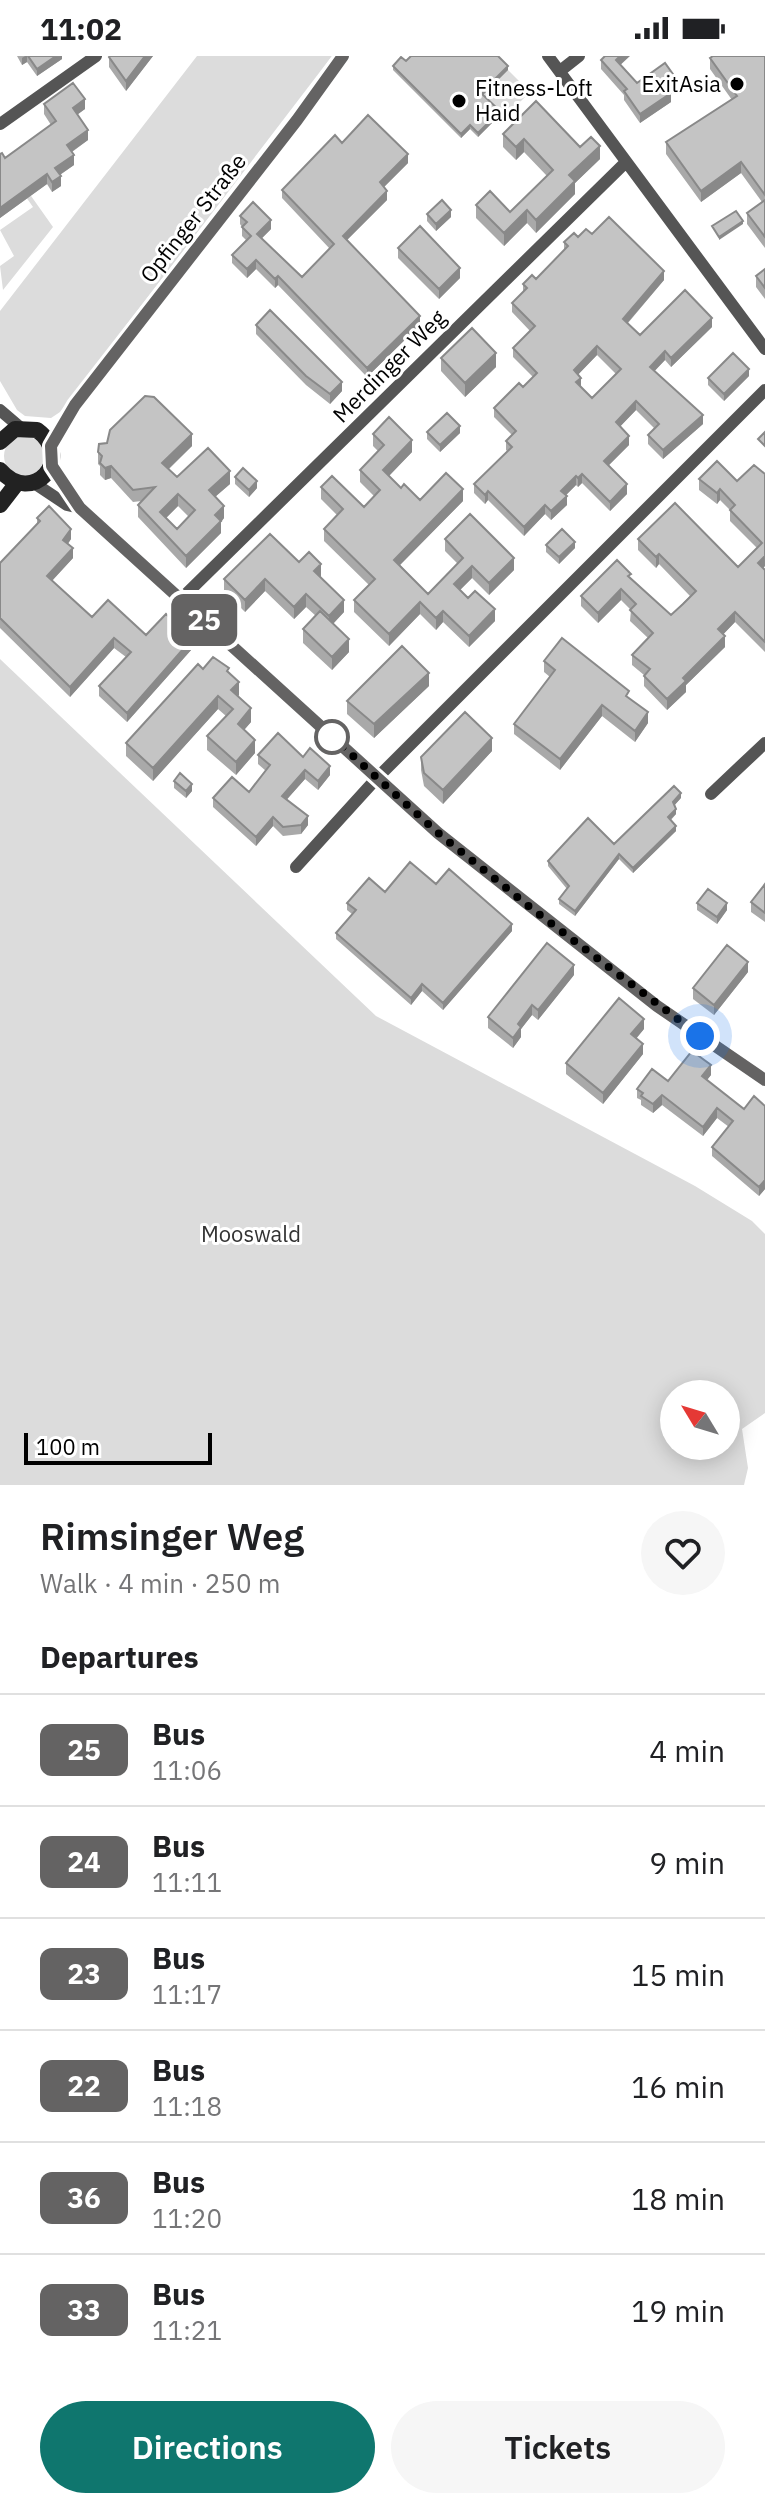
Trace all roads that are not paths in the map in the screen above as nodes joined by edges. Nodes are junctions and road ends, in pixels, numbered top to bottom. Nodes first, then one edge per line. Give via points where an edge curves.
1 (96, 56) edge
2 (343, 56) edge
3 (548, 56) edge
4 (579, 56) edge
5 (560, 71) junction
6 (0, 124) edge
7 (625, 163) junction
8 (765, 349) edge
9 (765, 390) edge
10 (75, 405) junction
11 (0, 410) edge
12 (29, 429) junction
13 (0, 442) edge
14 (51, 446) junction
15 (52, 466) junction
16 (0, 470) edge
17 (25, 483) junction
18 (0, 505) edge
19 (80, 508) junction
20 (181, 599) junction
21 (765, 743) edge
22 (376, 779) junction
23 (711, 794) dead end
24 (296, 867) dead end
25 (765, 1080) edge

1 - 6 street
2 - 10 main road, Opfinger Straße
3 - 5 street
4 - 5 street
5 - 7 street
7 - 8 street
7 - 20 street, Merdinger Weg
9 - 22 street
10 - 12 main road, Opfinger Straße via 49,426
10 - 14 main road, Opfinger Straße
11 - 12 street
12 - 13 main road, Opfinger Straße via 8,433
12 - 14 main road
14 - 15 main road
15 - 17 main road
15 - 19 street
16 - 17 main road
17 - 18 main road
17 - 19 street
19 - 20 street
20 - 22 street
21 - 23 street
22 - 24 street
22 - 25 street via 657,1006

